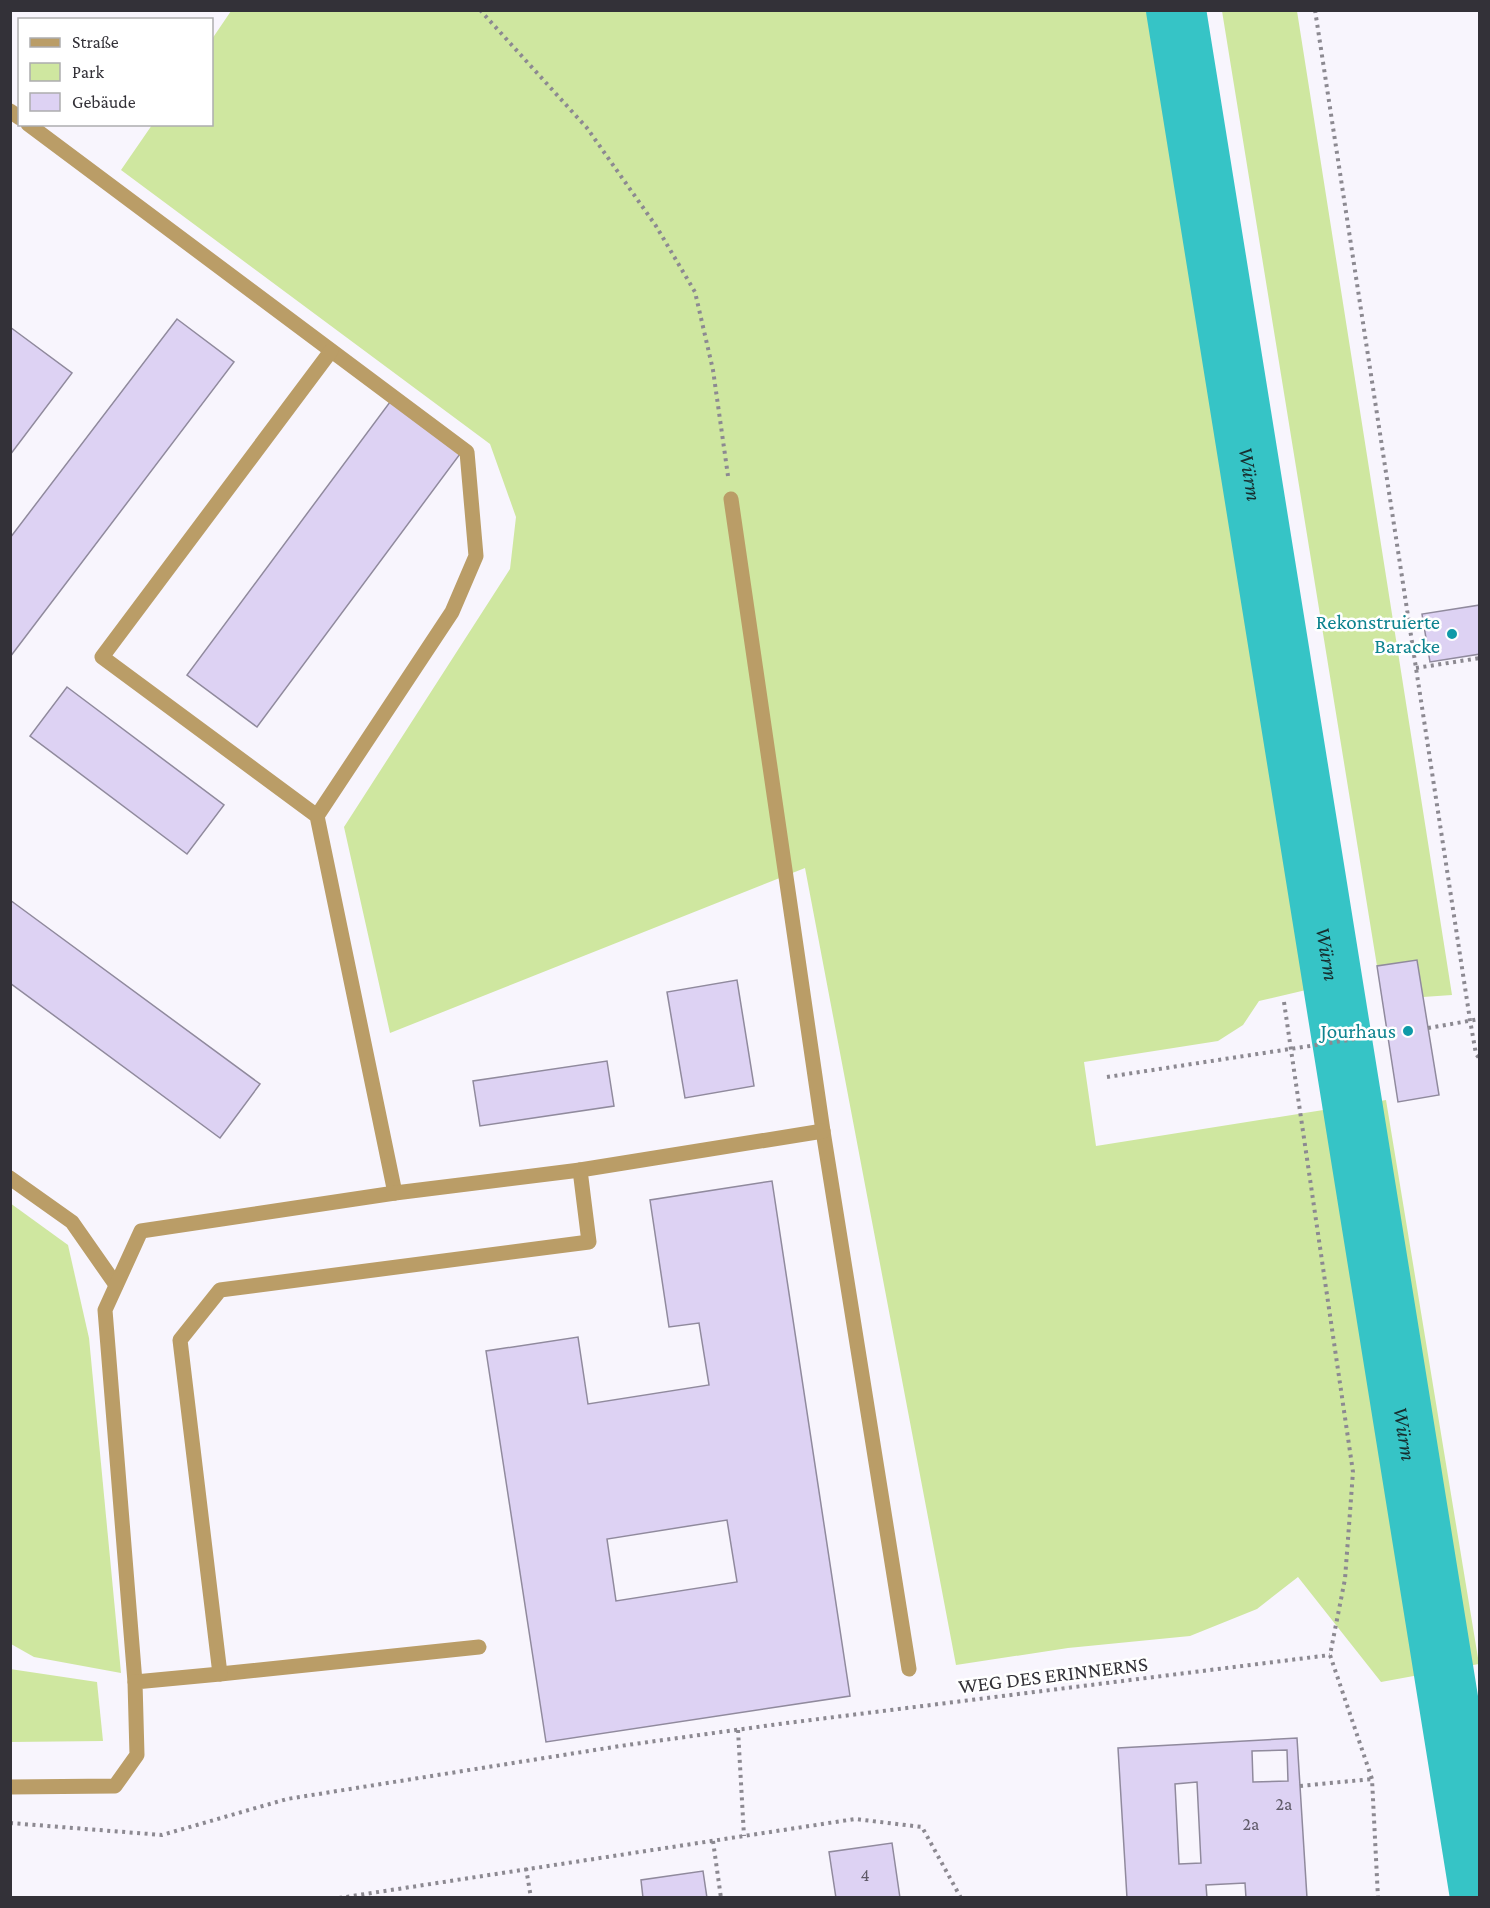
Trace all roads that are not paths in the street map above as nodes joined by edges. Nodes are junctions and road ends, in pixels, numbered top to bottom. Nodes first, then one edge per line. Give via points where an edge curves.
1 (31, 126) edge
2 (331, 351) junction
3 (731, 499) road end
4 (317, 816) junction
5 (824, 1131) junction
6 (580, 1170) junction
7 (10, 1178) edge
8 (395, 1193) junction
9 (116, 1285) junction
10 (479, 1647) dead end
11 (909, 1669) dead end
12 (220, 1674) junction
13 (135, 1682) junction
14 (10, 1787) edge

1 - 2 lane
2 - 4 lane via 467,452 476,556 452,612
2 - 4 lane via 102,657
3 - 5 lane
4 - 8 lane
5 - 6 lane
5 - 11 lane
6 - 8 lane
6 - 12 lane via 589,1242 220,1290 180,1340
7 - 9 lane via 72,1222
8 - 9 lane via 141,1231
9 - 13 lane via 105,1310
10 - 12 lane
12 - 13 lane
13 - 14 lane via 137,1755 115,1786

